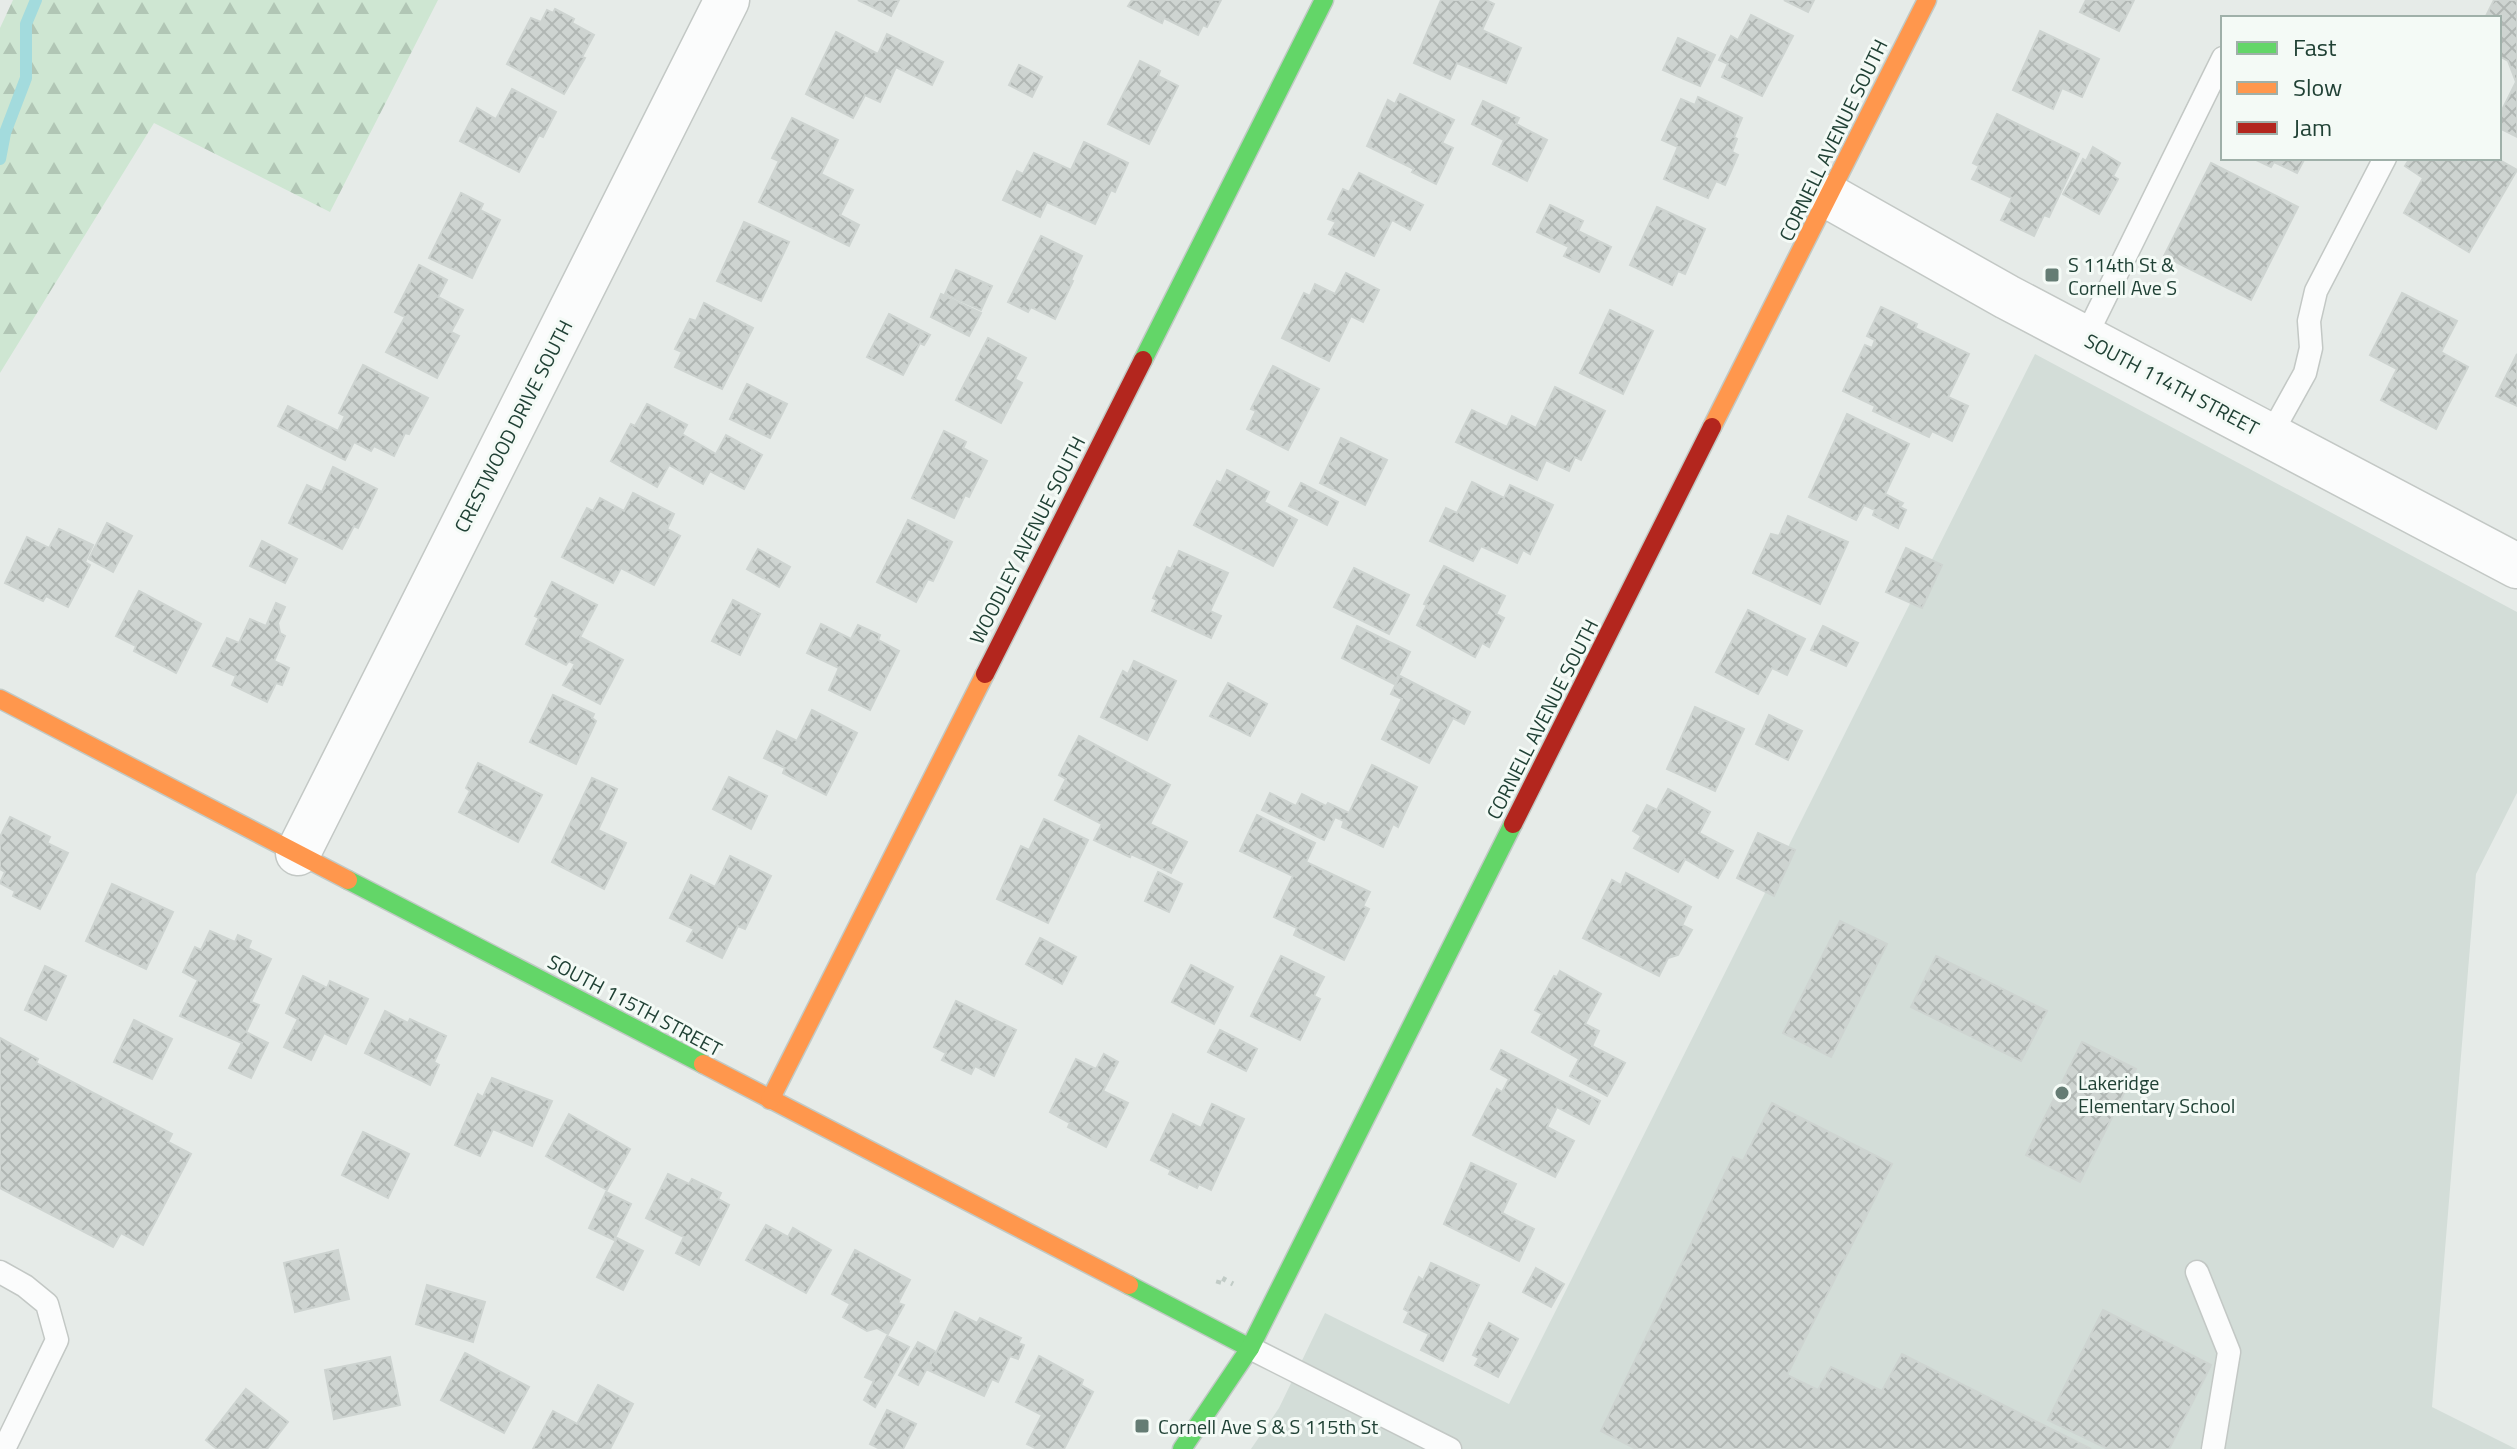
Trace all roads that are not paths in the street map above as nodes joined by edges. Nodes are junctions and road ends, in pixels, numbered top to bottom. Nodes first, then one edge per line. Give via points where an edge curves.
1 (727, 0) edge
2 (1324, 0) edge
3 (1927, 0) edge
4 (2221, 62) edge
5 (2384, 160) edge
6 (1830, 197) junction
7 (2085, 338) junction
8 (2270, 436) junction
9 (2517, 566) edge
10 (0, 699) edge
11 (298, 853) junction
12 (770, 1100) junction
13 (0, 1272) edge
14 (2197, 1272) dead end
15 (1250, 1348) junction
16 (9, 1417) edge
17 (4, 1449) edge
18 (1182, 1449) edge
19 (1450, 1449) edge
20 (2213, 1449) edge

1 - 11 street, CRESTWOOD DRIVE SOUTH
2 - 12 street, WOODLEY AVENUE SOUTH
3 - 6 street, CORNELL AVENUE SOUTH
4 - 7 lane
5 - 8 lane via 2316,291 2305,373
6 - 7 street, SOUTH 114TH STREET
6 - 15 street, CORNELL AVENUE SOUTH
7 - 8 street, SOUTH 114TH STREET
8 - 9 street, SOUTH 114TH STREET
10 - 11 street, SOUTH 115TH STREET
11 - 12 street, SOUTH 115TH STREET
12 - 15 street, SOUTH 115TH STREET
13 - 16 lane via 47,1304 57,1340
14 - 20 lane via 2229,1352
15 - 18 street, CORNELL AVENUE SOUTH
15 - 19 lane
16 - 17 lane

